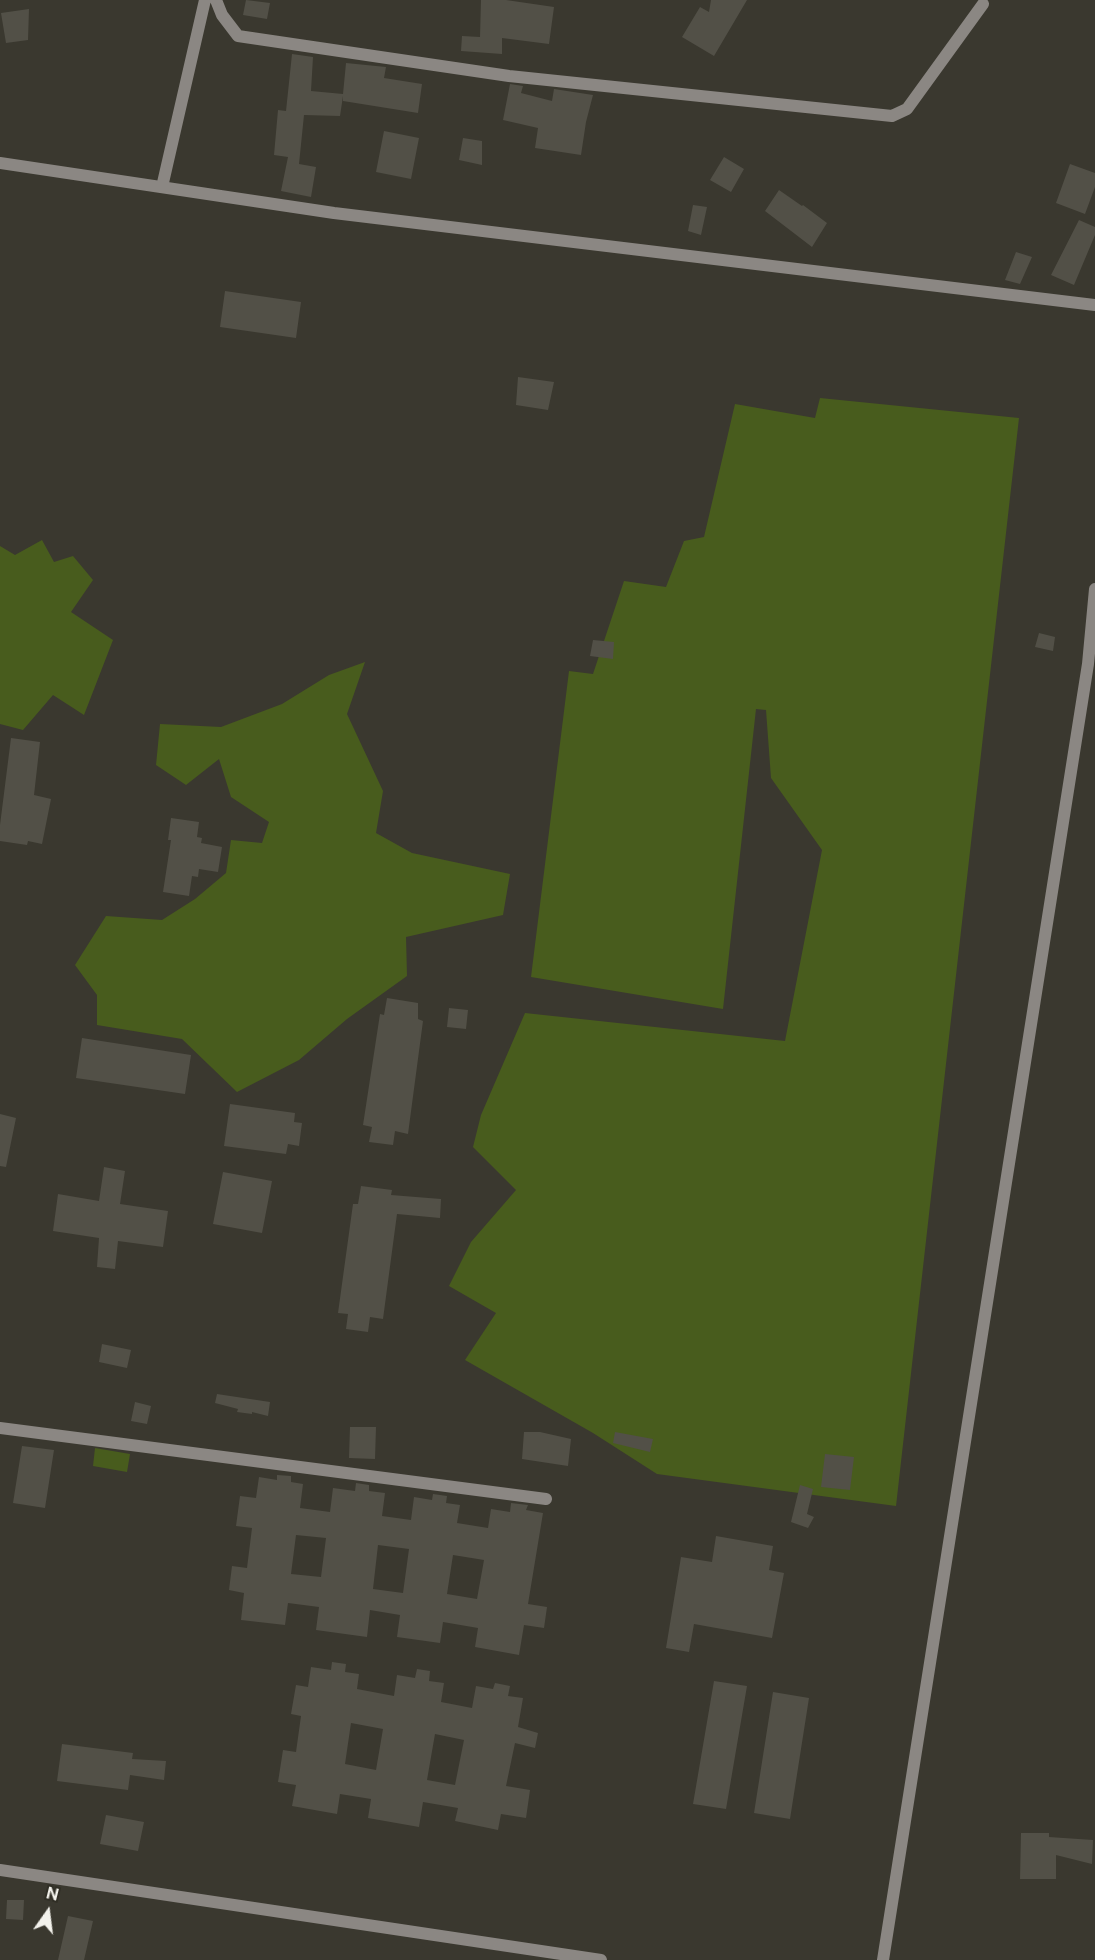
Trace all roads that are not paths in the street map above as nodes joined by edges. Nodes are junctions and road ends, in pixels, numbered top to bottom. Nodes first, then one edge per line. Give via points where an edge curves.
1 (205, 0) edge
2 (216, 0) edge
3 (983, 4) dead end
4 (0, 163) edge
5 (162, 187) junction
6 (1095, 305) edge
7 (1095, 589) edge
8 (0, 1428) edge
9 (546, 1499) dead end
10 (0, 1870) edge
11 (601, 1960) edge
12 (883, 1960) edge

1 - 5 street
2 - 3 street via 238,36 509,76 892,116 907,109
4 - 5 street
5 - 6 street via 334,213
7 - 12 street via 1087,676
8 - 9 street
10 - 11 street

